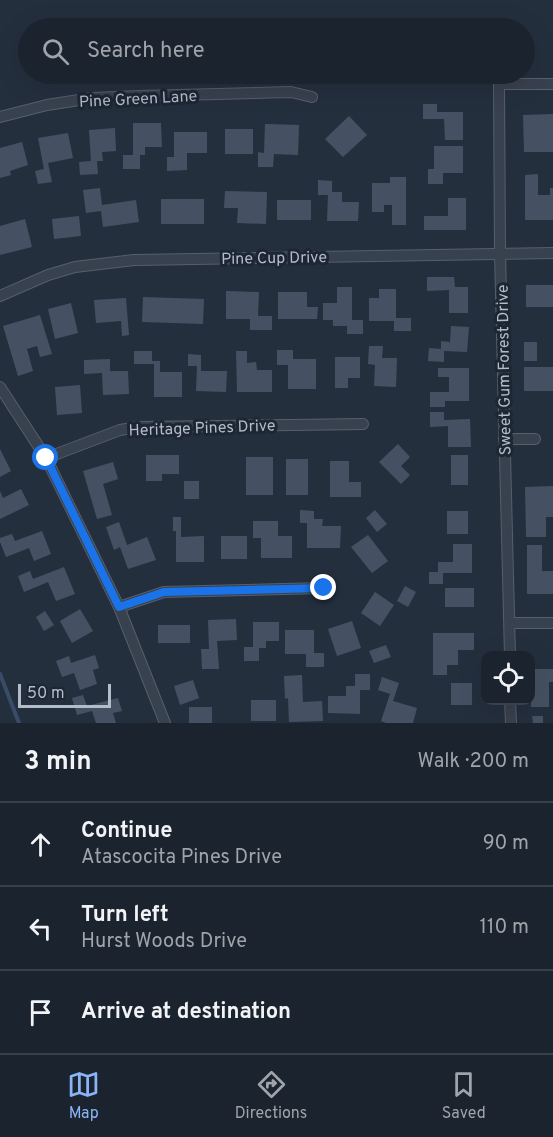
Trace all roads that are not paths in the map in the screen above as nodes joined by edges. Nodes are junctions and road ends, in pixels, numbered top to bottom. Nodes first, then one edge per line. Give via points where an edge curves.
1 (553, 84) edge
2 (312, 97) dead end
3 (0, 117) edge
4 (500, 253) junction
5 (553, 253) edge
6 (0, 296) edge
7 (0, 387) edge
8 (363, 424) dead end
9 (504, 439) junction
10 (535, 439) dead end
11 (46, 458) junction
12 (324, 588) dead end
13 (119, 607) junction
14 (510, 623) junction
15 (553, 623) edge
16 (510, 651) edge
17 (510, 705) edge
18 (165, 723) edge
19 (511, 723) edge

1 - 4 street, Sweet Gum Forest Drive via 499,84
2 - 3 street, Pine Green Lane via 291,92 104,98 47,105
4 - 5 street, Pine Cup Drive
4 - 6 street, Pine Cup Drive via 134,260 75,267
4 - 9 street, Sweet Gum Forest Drive
7 - 11 street
8 - 11 street, Heritage Pines Drive via 138,427
9 - 10 street
9 - 14 street, Sweet Gum Forest Drive
11 - 13 street
12 - 13 street via 164,592
13 - 18 street
14 - 15 street
14 - 16 street, Sweet Gum Forest Drive
17 - 19 street

